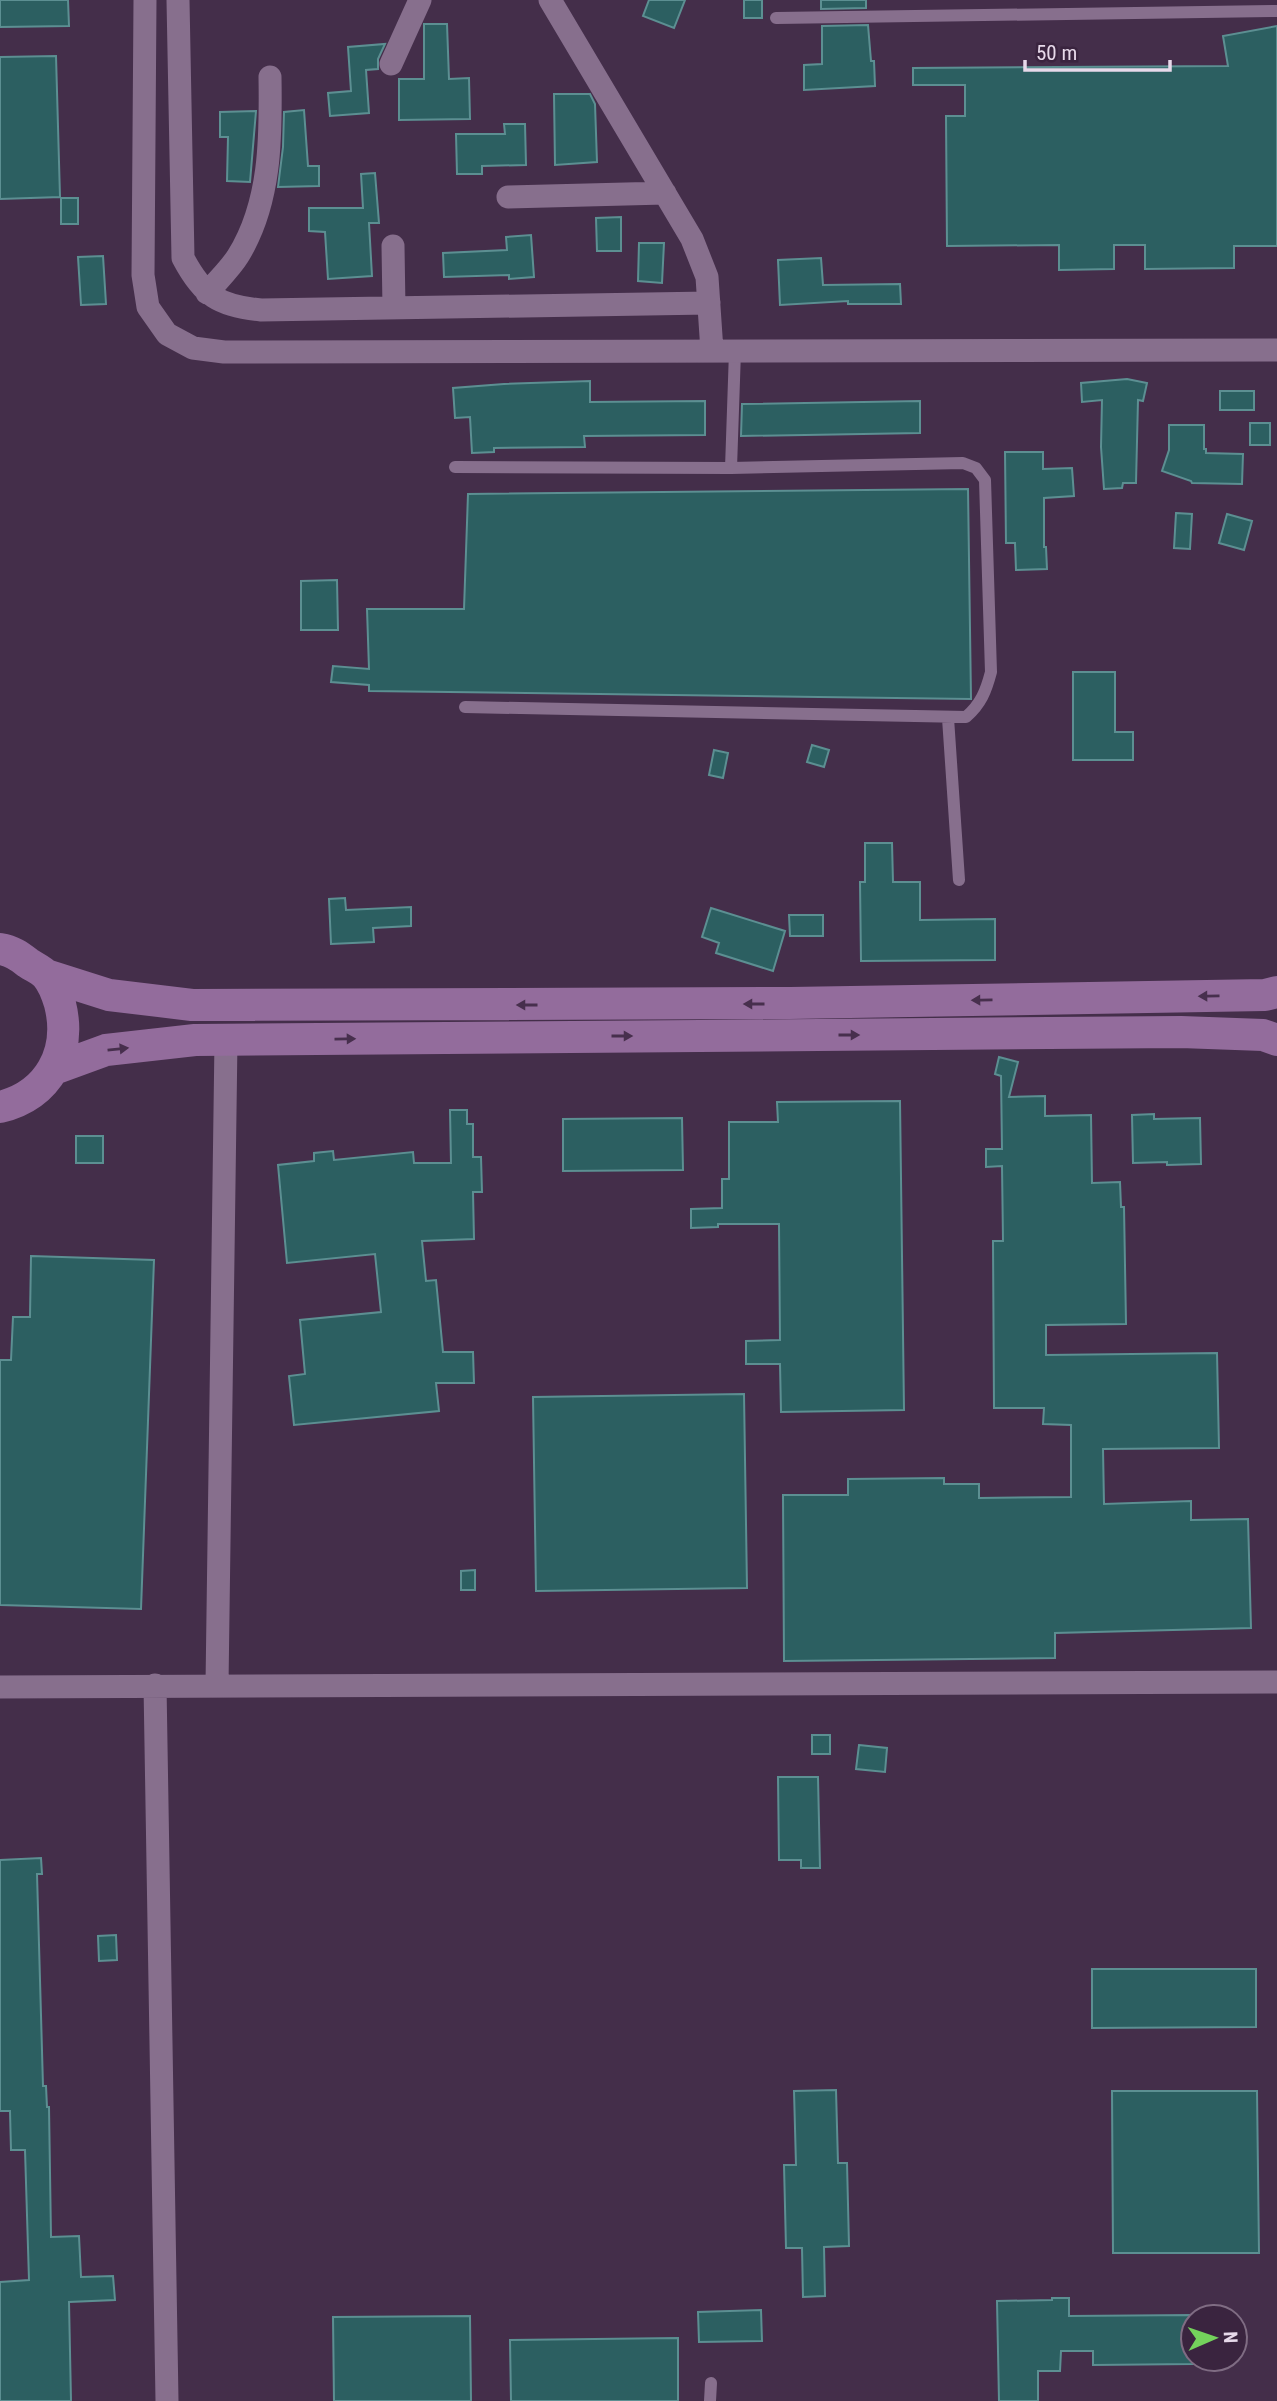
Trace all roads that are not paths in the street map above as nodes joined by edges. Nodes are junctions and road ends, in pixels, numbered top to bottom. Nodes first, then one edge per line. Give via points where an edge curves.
1 (145, 0) edge
2 (178, 0) edge
3 (420, 0) edge
4 (550, 0) edge
5 (1274, 7) edge
6 (776, 18) dead end
7 (391, 64) dead end
8 (271, 77) dead end
9 (665, 193) junction
10 (508, 197) dead end
11 (393, 246) dead end
12 (207, 293) junction
13 (709, 303) junction
14 (394, 308) junction
15 (1277, 350) edge
16 (712, 351) junction
17 (735, 351) junction
18 (455, 467) dead end
19 (731, 468) junction
20 (465, 707) dead end
21 (948, 718) junction
22 (959, 880) dead end
23 (4, 944) edge
24 (46, 975) junction
25 (1277, 992) edge
26 (226, 1040) junction
27 (1277, 1040) edge
28 (54, 1069) junction
29 (4, 1111) edge
30 (1277, 1682) edge
31 (155, 1685) junction
32 (217, 1685) junction
33 (0, 1687) edge
34 (710, 2383) dead end
35 (167, 2401) edge
36 (710, 2401) edge

1 - 16 street via 143,275 148,307 167,334 193,348 224,352
2 - 12 street via 183,258
3 - 7 street
4 - 9 street
5 - 6 lane
8 - 12 street via 271,126 261,202 237,257
9 - 10 street
9 - 13 street via 692,239 707,278
11 - 14 street
12 - 14 street via 236,308
13 - 14 street
13 - 16 street
15 - 17 street
16 - 17 street
17 - 19 lane
18 - 19 lane
19 - 21 lane via 963,463 976,468 985,480 991,672 976,709 966,718
20 - 21 lane
21 - 22 lane
23 - 24 street
25 -> 24 street via 804,1003 192,1006 109,995
24 - 28 street via 57,993 64,1021
26 -> 27 street via 1181,1032 1263,1035
28 -> 26 street via 106,1050
26 - 32 street
28 - 29 street via 36,1090
30 - 32 street
31 - 32 street
31 - 33 street
31 - 35 street
34 - 36 lane

